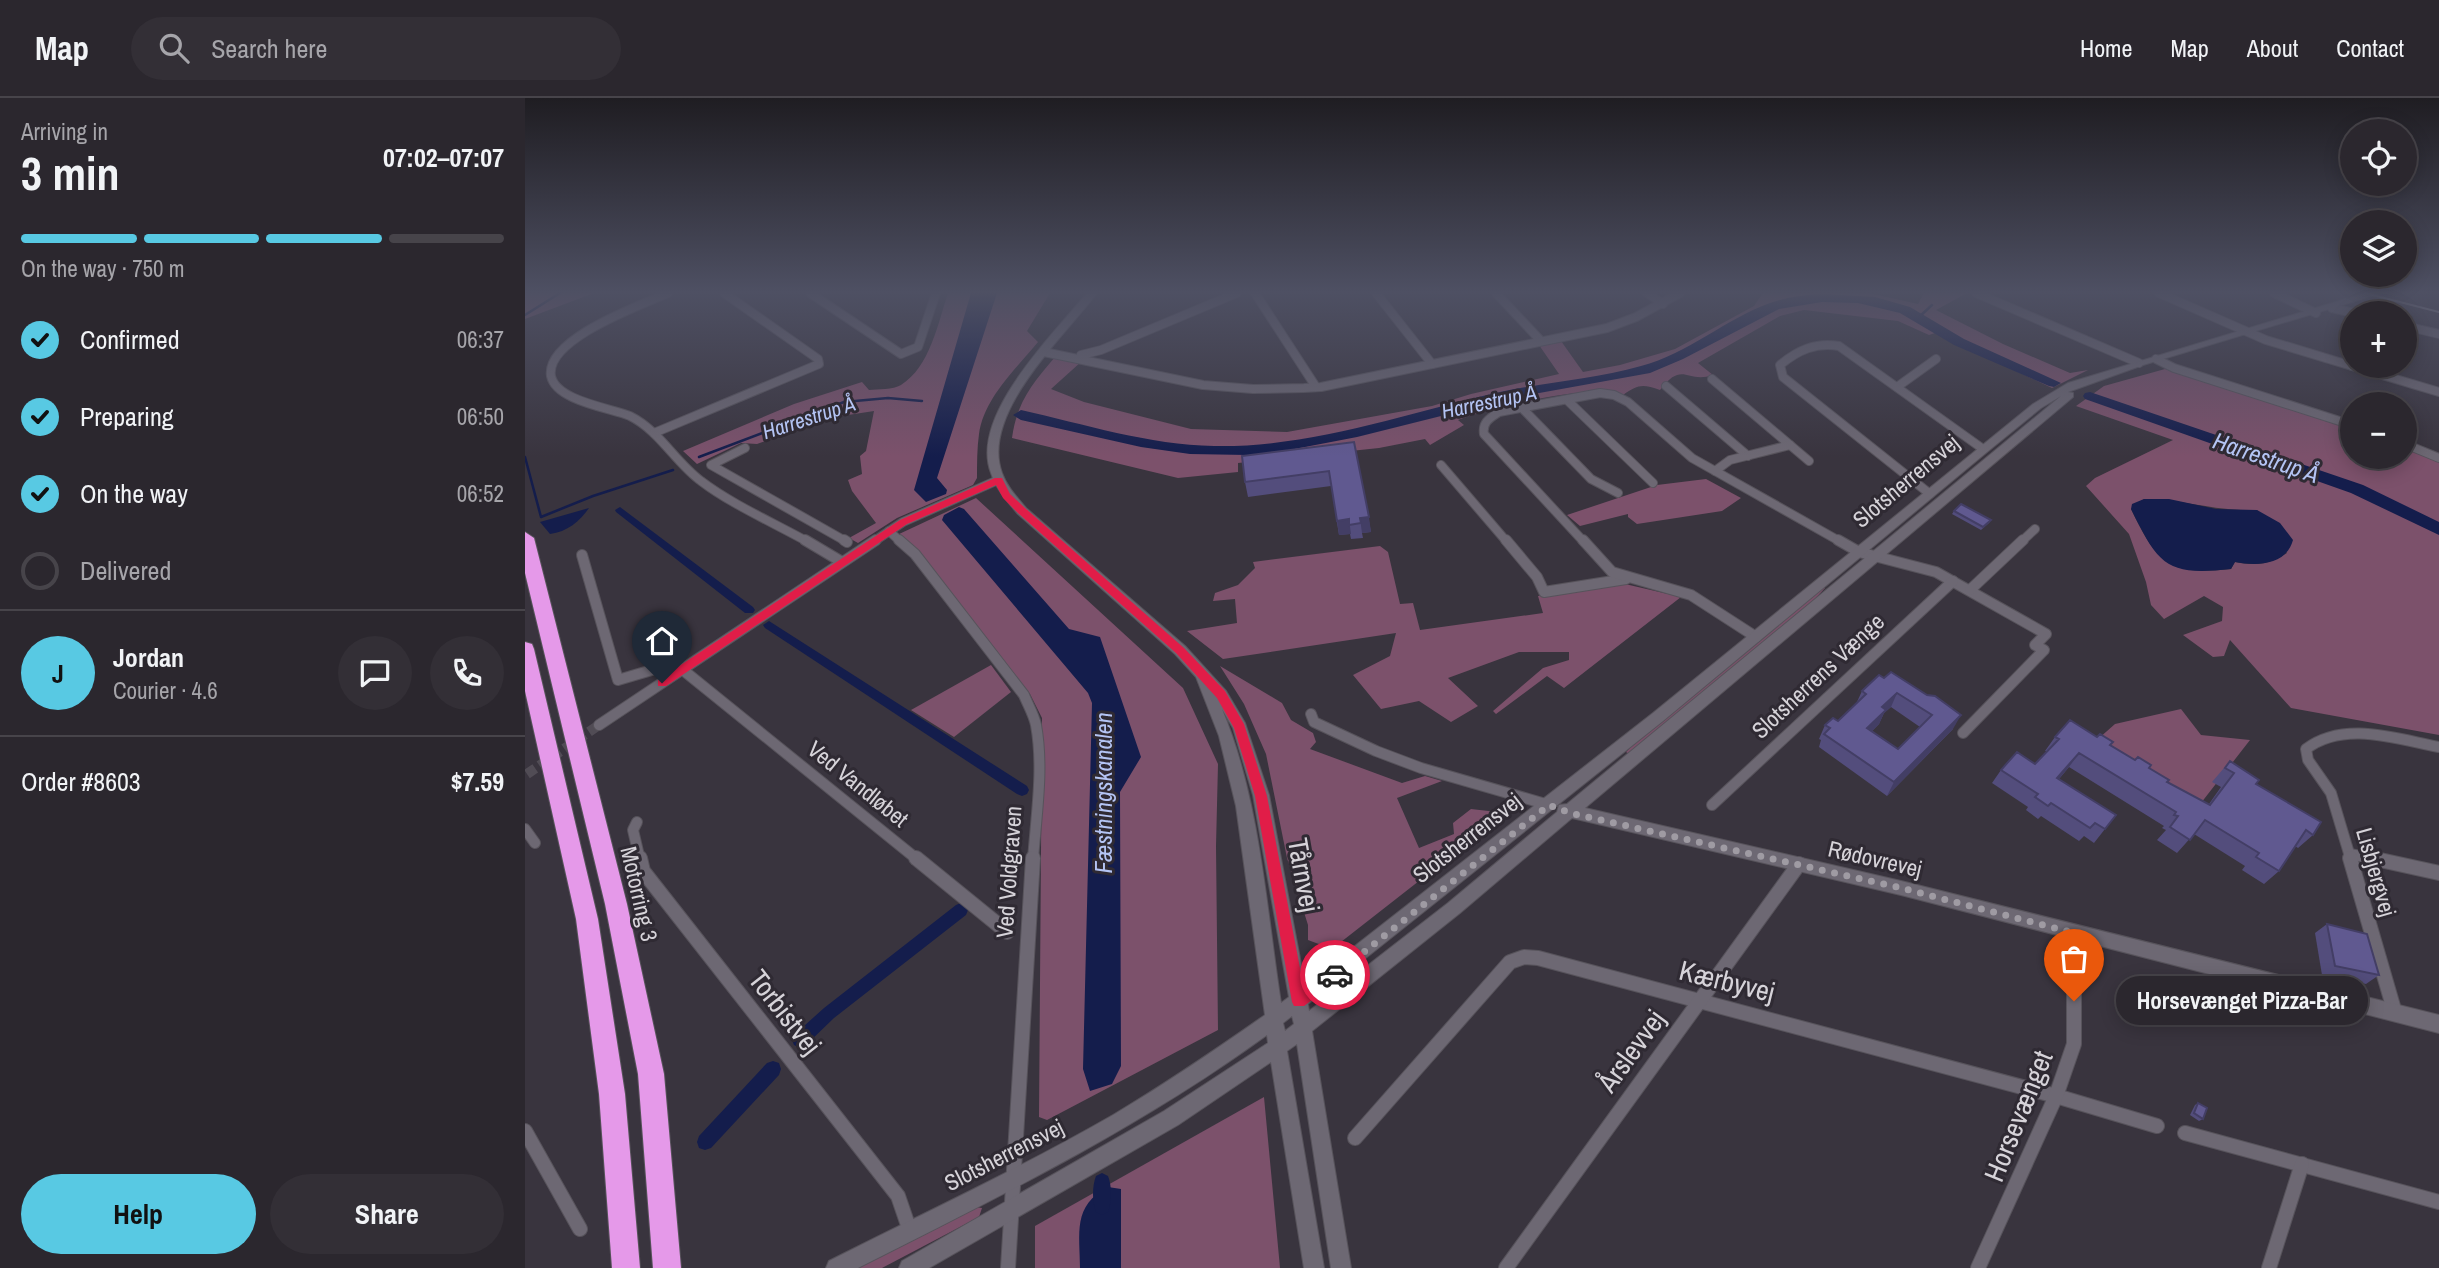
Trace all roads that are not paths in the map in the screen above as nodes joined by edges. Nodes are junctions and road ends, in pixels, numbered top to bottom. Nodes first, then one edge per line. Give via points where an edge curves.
1 (567, 348) edge
2 (802, 348) edge
3 (891, 348) edge
4 (917, 348) edge
5 (1048, 348) edge
6 (1107, 348) edge
7 (1290, 348) edge
8 (1419, 348) edge
9 (1510, 348) edge
10 (1808, 348) edge
11 (1841, 348) edge
12 (2103, 348) edge
13 (2195, 348) edge
14 (2296, 348) edge
15 (1044, 352) junction
16 (1080, 356) junction
17 (1937, 359) dead end
18 (2156, 359) junction
19 (2340, 362) edge
20 (2139, 363) junction
21 (1432, 364) junction
22 (2392, 378) edge
23 (1712, 379) dead end
24 (2084, 383) junction
25 (1667, 386) dead end
26 (1316, 387) junction
27 (1897, 387) junction
28 (2439, 392) edge
29 (1567, 400) junction
30 (1523, 408) junction
31 (2340, 421) edge
32 (655, 433) junction
33 (1790, 445) junction
34 (745, 448) dead end
35 (1983, 449) junction
36 (2417, 449) edge
37 (1748, 456) junction
38 (2439, 457) edge
39 (1809, 461) dead end
40 (1441, 465) dead end
41 (1715, 471) junction
42 (725, 473) junction
43 (998, 480) junction
44 (1653, 483) dead end
45 (707, 484) junction
46 (1618, 493) dead end
47 (1930, 494) junction
48 (820, 527) junction
49 (2035, 529) dead end
50 (889, 531) junction
51 (525, 538) edge
52 (801, 539) junction
53 (847, 542) dead end
54 (1859, 552) junction
55 (582, 555) dead end
56 (1877, 557) junction
57 (842, 562) junction
58 (1626, 579) junction
59 (1953, 580) junction
60 (1970, 590) junction
61 (1756, 638) junction
62 (525, 649) edge
63 (683, 670) junction
64 (1200, 673) junction
65 (1311, 714) dead end
66 (599, 725) tunnel mouth
67 (1963, 733) dead end
68 (2439, 747) edge
69 (1712, 804) dead end
70 (1549, 805) junction
71 (1570, 813) junction
72 (637, 822) dead end
73 (525, 829) edge
74 (535, 843) dead end
75 (2350, 853) junction
76 (1799, 864) junction
77 (2439, 873) edge
78 (1007, 932) dead end
79 (2074, 933) junction
80 (1697, 1001) junction
81 (1299, 1002) junction
82 (2395, 1013) junction
83 (1275, 1019) junction
84 (2439, 1024) edge
85 (1303, 1028) junction
86 (1278, 1047) junction
87 (2056, 1096) junction
88 (2157, 1126) dead end
89 (525, 1131) edge
90 (2185, 1133) dead end
91 (1355, 1138) dead end
92 (2302, 1164) junction
93 (1011, 1181) junction
94 (2439, 1202) edge
95 (1010, 1212) junction
96 (580, 1228) dead end
97 (910, 1231) junction
98 (626, 1268) edge
99 (667, 1268) edge
100 (836, 1268) edge
101 (909, 1268) edge
102 (1008, 1268) edge
103 (1314, 1268) edge
104 (1341, 1268) edge
105 (1506, 1268) edge
106 (1978, 1268) edge
107 (2269, 1268) edge

1 - 32 street via 555,359 551,374 558,387 628,416
2 - 32 street via 819,364
3 - 4 street via 901,354
5 - 15 street
6 - 16 street
7 - 26 street
8 - 21 street
9 - 21 street
10 - 47 street via 1780,365 1783,377
11 - 27 street
12 - 20 street
13 - 18 street, Slotsherrensvej
14 - 19 street
15 - 16 street
15 - 43 street via 1011,393 998,418 993,444
16 - 26 street via 1227,388
17 - 27 street
18 - 20 street, Slotsherrensvej
18 - 31 street
20 - 24 street, Slotsherrensvej
21 - 26 street
22 - 28 street
23 - 33 street
24 - 35 street, Slotsherrensvej via 2072,384 2037,406
24 - 56 street, Slotsherrensvej
25 - 37 street
27 - 35 street
29 - 30 street
29 - 41 street via 1600,393 1622,398 1679,449
29 - 44 street
30 - 46 street via 1591,479
30 - 58 street via 1489,417 1484,434 1604,565
32 - 45 street
33 - 37 street
33 - 39 street
34 - 42 street via 711,465
35 - 47 street, Slotsherrensvej
36 - 38 street
37 - 41 street via 1730,460
40 - 58 street via 1537,577 1544,592
41 - 54 street
42 - 45 street
42 - 48 street
43 - 50 street
43 - 64 street, Tårnvej via 1006,496 1180,650
45 - 52 street
47 - 54 street, Slotsherrensvej
48 - 52 street
48 - 53 street
49 - 60 street
50 - 57 street
50 - 93 street, Ved Voldgraven via 915,554 1024,695 1036,722 1038,795
51 - 99 highway, Motorring 3 via 616,904 651,1074
52 - 57 street
54 - 56 street
54 - 61 street, Slotsherrensvej
55 - 63 street via 618,680 662,667
56 - 59 street
56 - 71 street, Slotsherrensvej
57 - 63 street
58 - 61 street via 1696,597
59 - 60 street
59 - 69 street, Slotsherrens Vænge
60 - 67 street via 2046,634 2035,645 2044,650
61 - 70 street, Slotsherrensvej
62 - 98 highway via 587,919 612,1094
63 - 66 street
63 - 78 street, Ved Vandløbet
64 - 81 street, Tårnvej via 1221,695 1240,727 1252,762
64 - 83 street, Tårnvej via 1239,782
65 - 70 street, Rødovrevej via 1314,722 1376,751
68 - 75 street, Lisbjergvej via 2349,734 2320,738 2306,749 2308,760 2331,793
70 - 71 street, Rødovrevej
70 - 81 street, Slotsherrensvej
71 - 76 street, Rødovrevej
71 - 85 street, Slotsherrensvej
72 - 97 street, Torbistvej via 632,830 643,870 898,1196
73 - 74 street
75 - 77 street
75 - 82 street, Lisbjergvej
76 - 79 street, Rødovrevej
76 - 80 street, Årslevvej
79 - 82 street, Rødovrevej
79 - 87 street, Horsevænget via 2074,1044
80 - 87 street, Kærbyvej
80 - 91 street, Kærbyvej via 1538,958 1510,962
80 - 105 street, Årslevvej
81 - 83 street, Slotsherrensvej
81 - 85 street, Tårnvej
82 - 84 street, Rødovrevej
83 - 86 street, Tårnvej
83 - 93 street, Slotsherrensvej via 1156,1100
85 - 86 street, Slotsherrensvej
85 - 104 street, Tårnvej
86 - 95 street, Slotsherrensvej via 1171,1118
86 - 103 street, Tårnvej
87 - 88 street, Kærbyvej
87 - 106 street, Horsevænget
89 - 96 street
90 - 92 street
92 - 94 street
92 - 107 street
93 - 95 street, Ved Voldgraven
93 - 97 street, Slotsherrensvej
95 - 101 street, Slotsherrensvej
95 - 102 street, Ved Voldgraven
97 - 100 street, Slotsherrensvej

